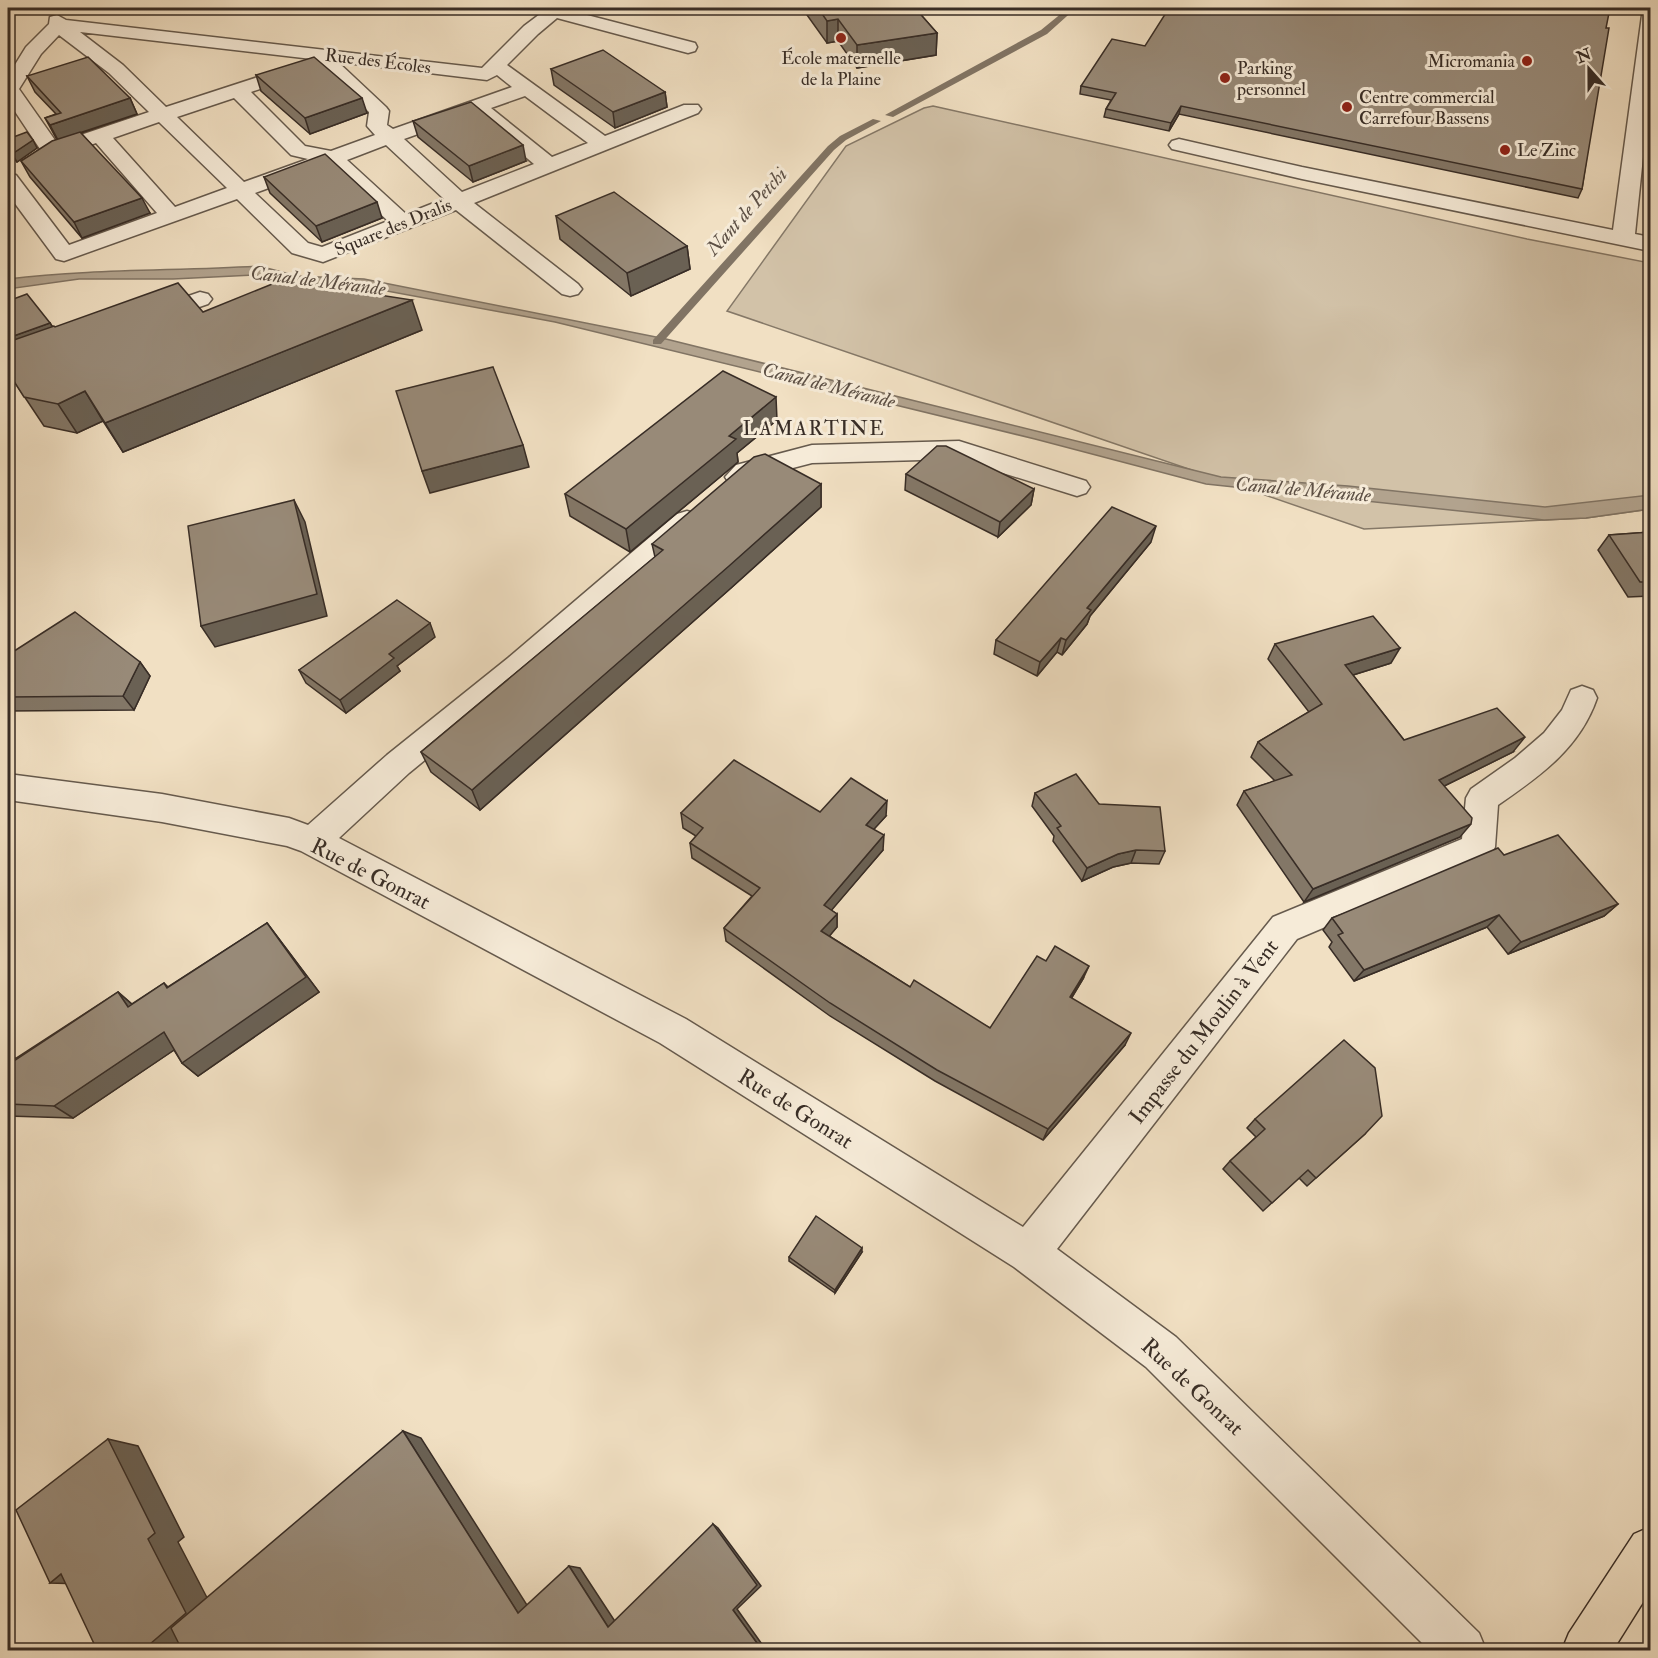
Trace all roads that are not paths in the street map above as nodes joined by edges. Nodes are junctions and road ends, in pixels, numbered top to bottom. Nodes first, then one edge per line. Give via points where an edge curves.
1 (1650, 10) edge
2 (58, 16) edge
3 (688, 47) dead end
4 (9, 52) edge
5 (322, 57) junction
6 (496, 66) junction
7 (527, 88) junction
8 (237, 90) junction
9 (682, 103) dead end
10 (476, 106) junction
11 (162, 114) junction
12 (100, 135) junction
13 (1176, 135) dead end
14 (390, 137) junction
15 (603, 144) junction
16 (52, 151) junction
17 (333, 158) junction
18 (549, 165) junction
19 (8, 180) edge
20 (242, 191) junction
21 (459, 201) junction
22 (171, 216) junction
23 (403, 223) junction
24 (1623, 238) junction
25 (1650, 244) edge
26 (570, 289) dead end
27 (200, 299) dead end
28 (125, 326) edge
29 (1077, 487) dead end
30 (1582, 698) dead end
31 (8, 787) edge
32 (313, 842) junction
33 (1028, 1253) junction
34 (1650, 1550) edge
35 (1462, 1650) edge
36 (1586, 1650) edge

1 - 24 street
2 - 4 street
2 - 5 street, Rue des Écoles
2 - 11 street, Square des Dralis
2 - 16 street via 9,89
3 - 6 street via 554,12
5 - 6 street, Rue des Écoles via 487,74
5 - 8 street
5 - 14 street via 379,111 377,126
6 - 7 street
7 - 10 street
7 - 15 street
8 - 11 street
8 - 17 street via 298,152
9 - 15 street, Square des Dralis
10 - 14 street
10 - 18 street
11 - 12 street
11 - 20 street, Square des Dralis
12 - 16 street
12 - 22 street
13 - 24 street via 1302,173
14 - 17 street
14 - 21 street
15 - 18 street, Square des Dralis
16 - 19 street
17 - 20 street
17 - 23 street
18 - 21 street, Square des Dralis
19 - 22 street via 64,254
20 - 22 street
20 - 23 street, Square des Dralis via 300,248 323,255
21 - 23 street, Square des Dralis
21 - 26 street
24 - 25 street
27 - 28 street
29 - 32 street via 959,450 812,454 745,471 519,666 398,764
30 - 33 street, Impasse du Moulin à Vent via 1579,711 1539,759 1482,798 1478,847 1284,928
31 - 32 street, Rue de Gonrat via 162,807 289,832
32 - 33 street, Rue de Gonrat via 674,1031
33 - 35 street, Rue de Gonrat via 1161,1352
34 - 36 main road

